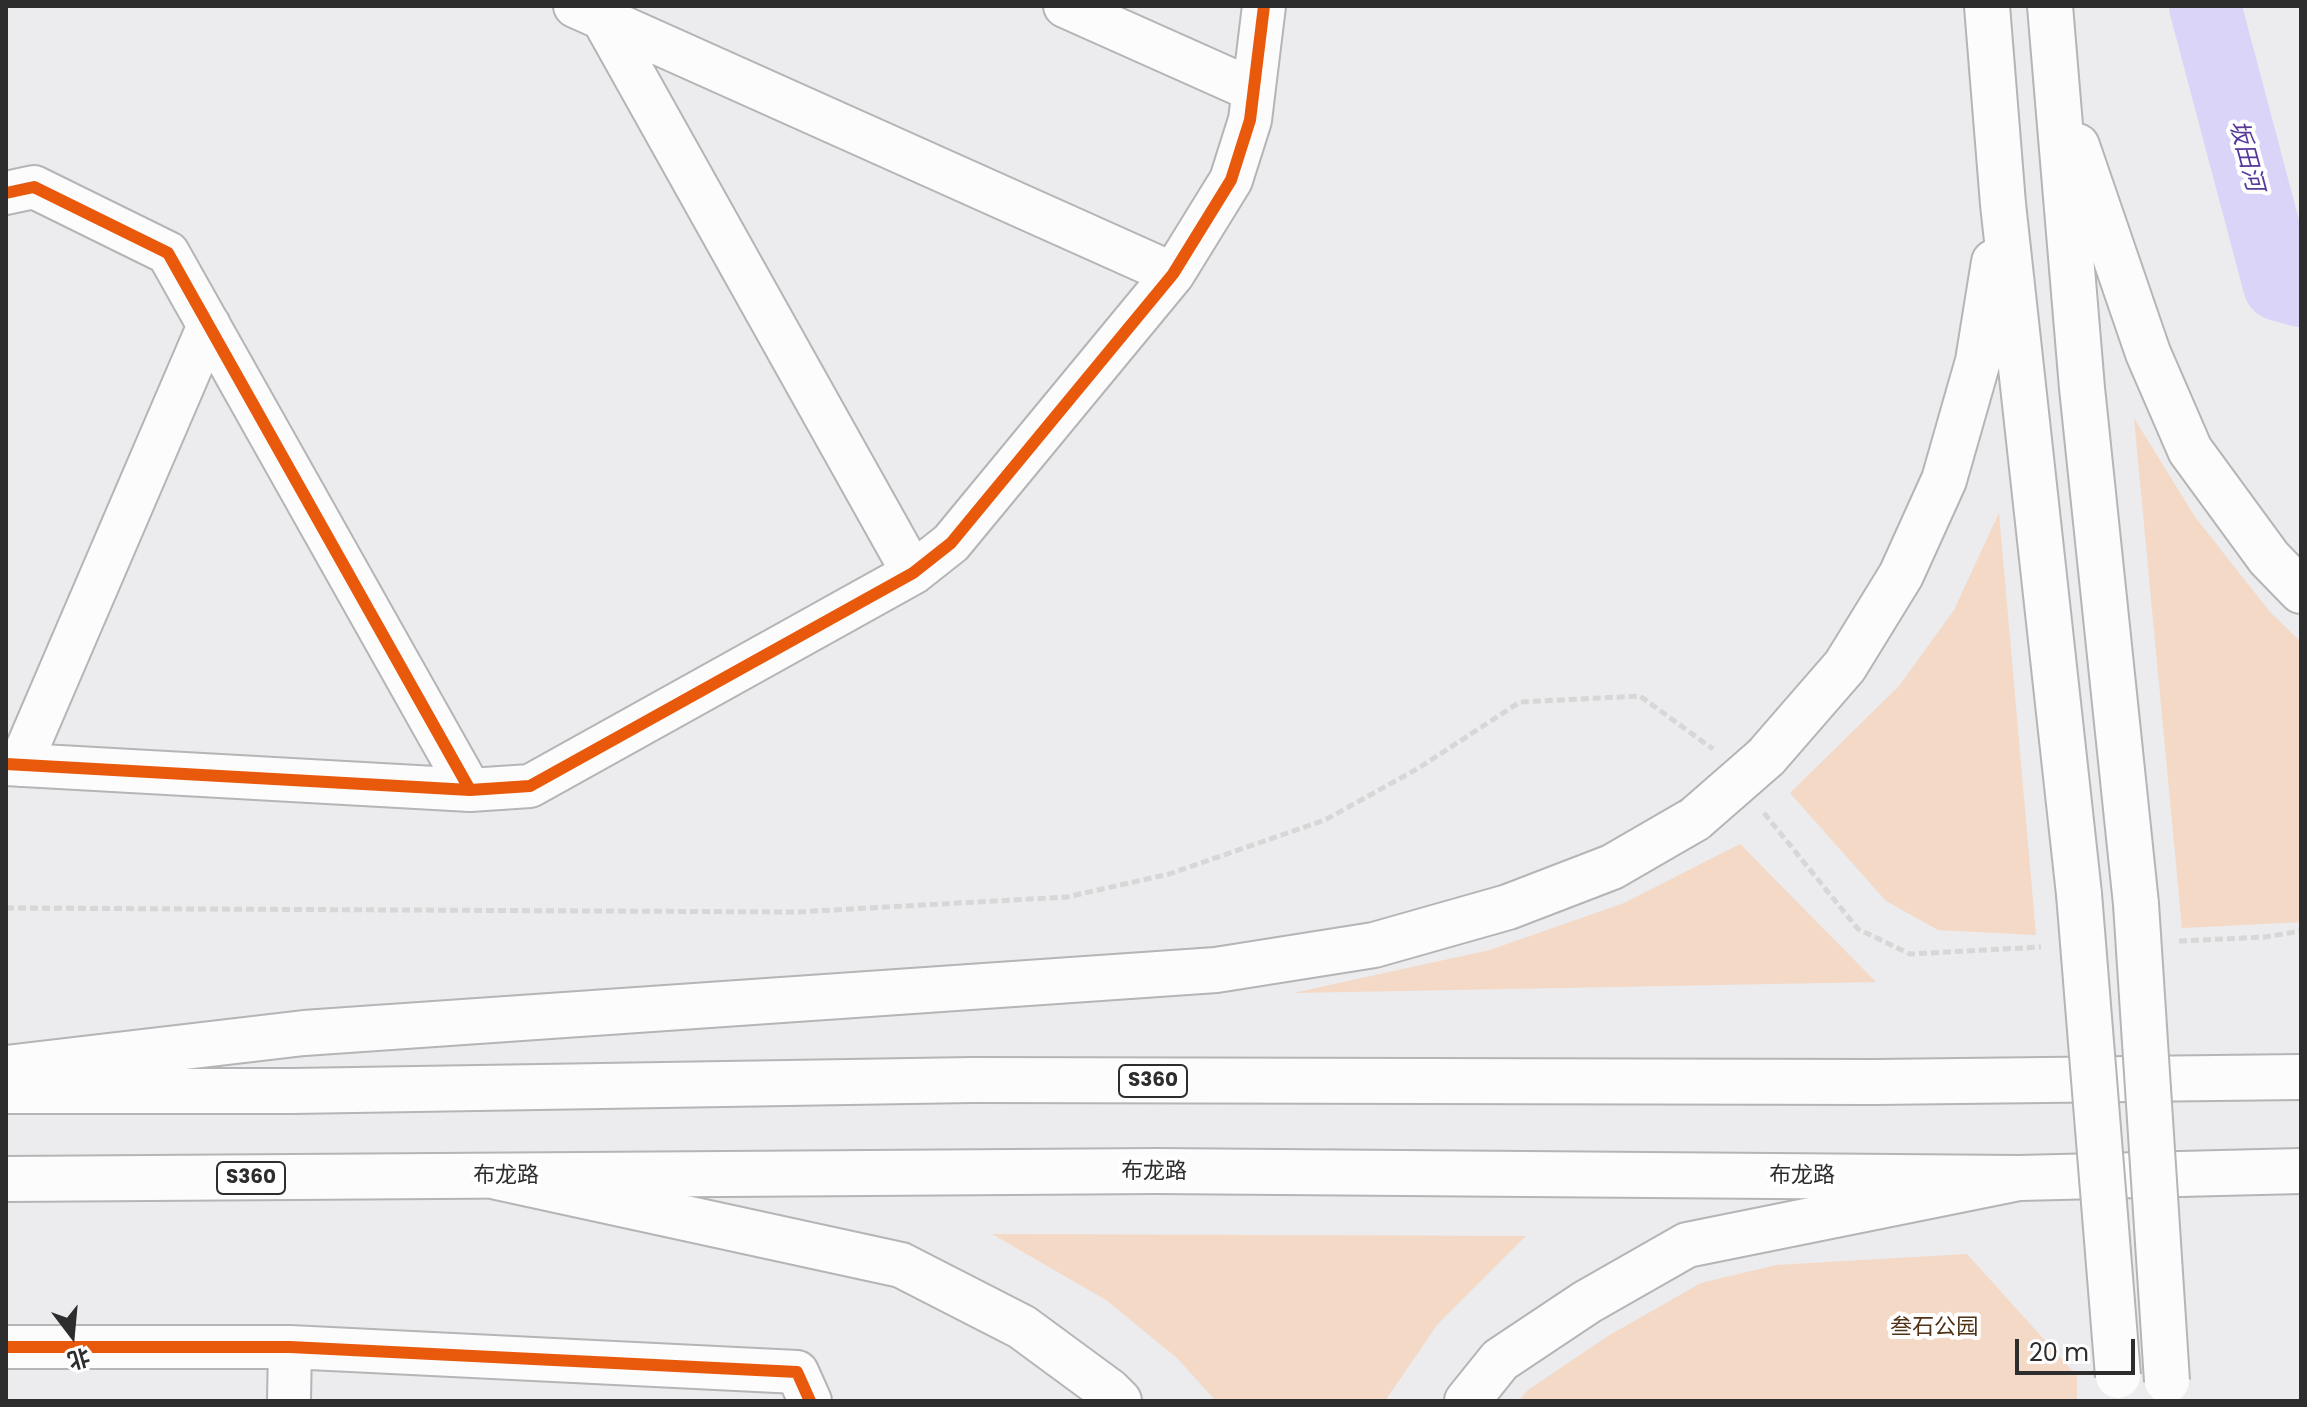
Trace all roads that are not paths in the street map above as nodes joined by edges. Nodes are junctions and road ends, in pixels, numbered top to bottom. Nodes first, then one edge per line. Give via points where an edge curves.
1 (1065, 6) edge
2 (1264, 6) edge
3 (1987, 6) edge
4 (2050, 6) edge
5 (589, 12) edge
6 (2055, 80) junction
7 (1253, 90) junction
8 (6, 193) edge
9 (2003, 204) junction
10 (1173, 274) junction
11 (209, 325) junction
12 (913, 573) junction
13 (2301, 591) edge
14 (13, 764) edge
15 (470, 790) junction
16 (6, 1068) edge
17 (2301, 1077) edge
18 (6, 1091) edge
19 (2301, 1171) edge
20 (497, 1177) junction
21 (2019, 1178) junction
22 (6, 1179) edge
23 (6, 1347) edge
24 (290, 1347) junction
25 (2118, 1388) edge
26 (2167, 1391) edge
27 (289, 1401) edge
28 (810, 1401) edge
29 (1119, 1401) edge
30 (1467, 1401) edge

1 - 7 street
2 - 7 street
3 - 9 main road
4 - 6 main road
5 - 10 street
5 - 12 street
6 - 13 main road via 2148,353 2190,450 2269,558
6 - 26 main road, bridge via 2136,904
7 - 10 street via 1250,120 1231,180
8 - 11 street via 34,187 168,253
9 - 16 main road, bridge via 1978,361 1944,480 1901,575 1845,666 1766,757 1695,819 1612,867 1508,907 1374,945 1216,970 304,1033
9 - 25 main road, bridge via 2079,894
10 - 12 street via 951,543
11 - 14 street
11 - 15 street
12 - 15 street via 530,786
14 - 15 street
17 - 18 main road, S360 via 1875,1082 972,1080
19 - 21 main road, 布龙路 / S360
20 - 21 main road, 布龙路 / S360 via 1172,1171
20 - 22 main road, 布龙路 / S360
20 - 29 main road via 901,1265 1022,1327
21 - 30 main road via 1687,1245 1500,1360
23 - 24 street
24 - 27 street
24 - 28 street via 797,1372

